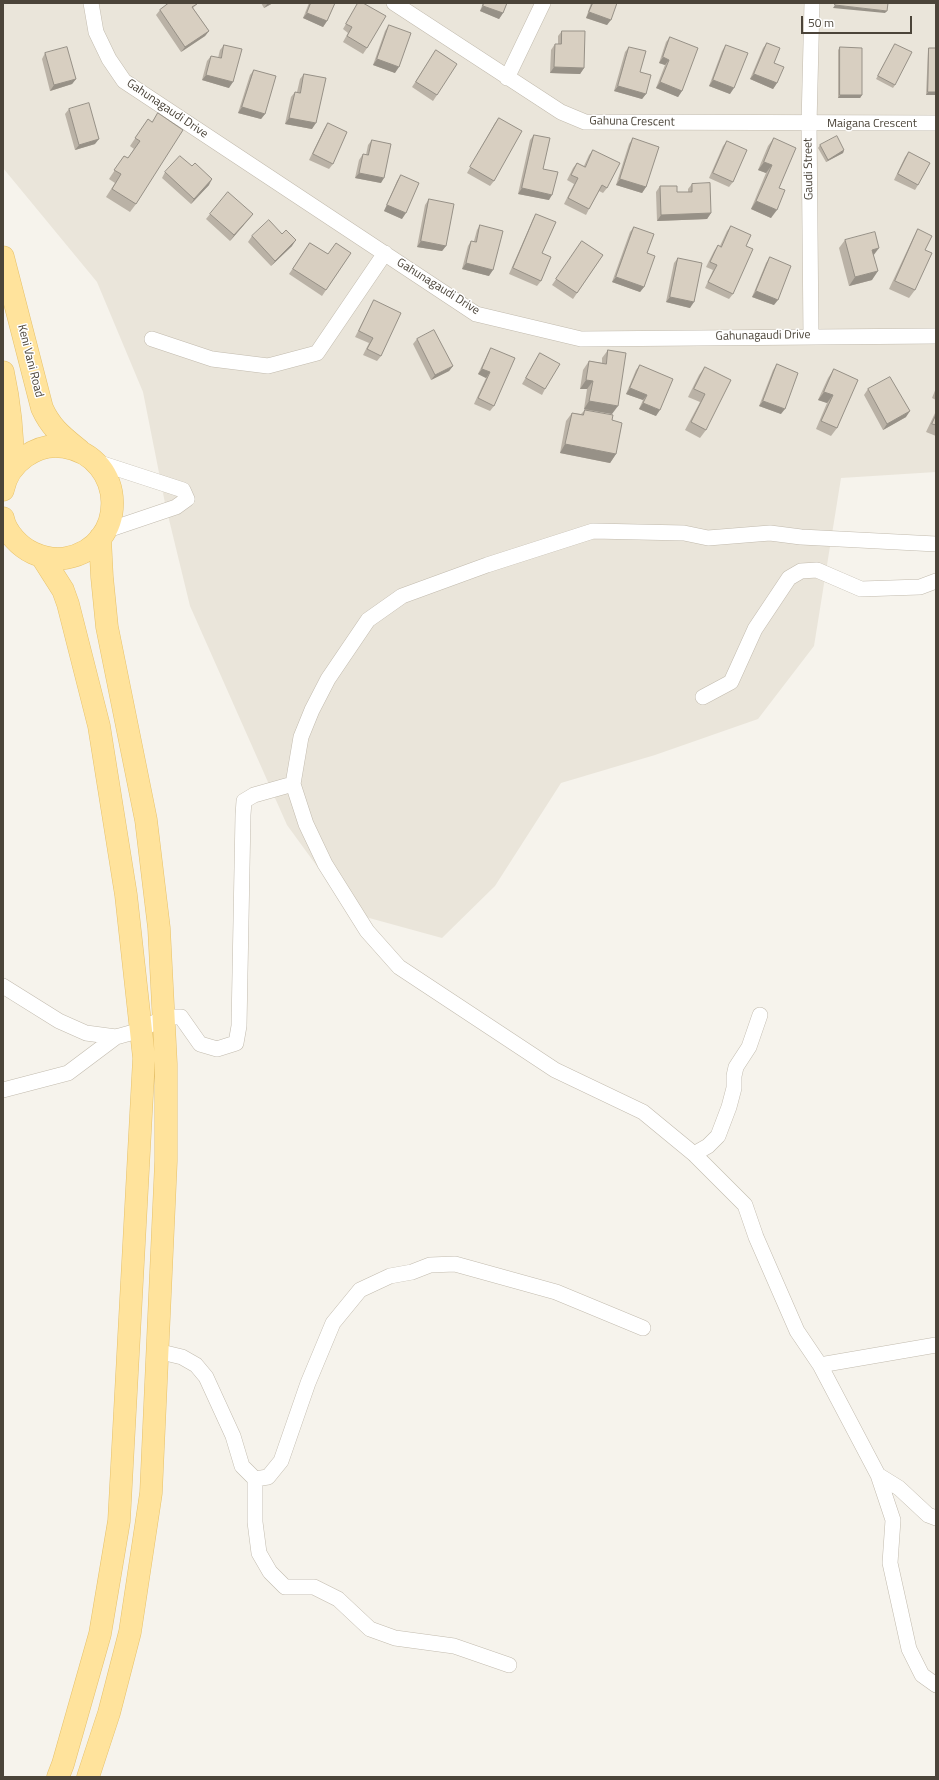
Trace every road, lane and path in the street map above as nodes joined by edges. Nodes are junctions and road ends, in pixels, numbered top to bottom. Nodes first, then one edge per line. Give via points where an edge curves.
1 (91, 3) edge
2 (394, 3) edge
3 (543, 3) edge
4 (812, 3) edge
5 (507, 78) junction
6 (936, 123) edge
7 (809, 124) junction
8 (385, 253) junction
9 (3, 257) edge
10 (811, 336) junction
11 (936, 336) edge
12 (152, 339) dead end
13 (3, 372) edge
14 (89, 457) junction
15 (13, 468) junction
16 (3, 490) edge
17 (3, 518) edge
18 (103, 535) junction
19 (936, 544) edge
20 (42, 557) junction
21 (936, 581) edge
22 (703, 697) dead end
23 (293, 784) junction
24 (3, 986) edge
25 (760, 1015) dead end
26 (164, 1017) junction
27 (141, 1030) junction
28 (116, 1037) junction
29 (3, 1090) edge
30 (694, 1154) junction
31 (643, 1328) dead end
32 (936, 1345) edge
33 (157, 1351) junction
34 (820, 1365) junction
35 (878, 1475) junction
36 (254, 1478) junction
37 (936, 1518) edge
38 (509, 1665) dead end
39 (936, 1685) edge
40 (58, 1777) edge
41 (88, 1777) edge

1 - 8 street, Gahunagaudi Drive via 96,32 109,59 124,81
2 - 5 street, Gahuna Crescent
3 - 5 street
4 - 7 street, Gaudi Street
5 - 7 street, Gahuna Crescent via 561,112 585,122
6 - 7 street, Maigana Crescent
7 - 10 street, Gaudi Street
8 - 10 street, Gahunagaudi Drive via 476,314 581,338
8 - 12 street via 317,353 268,366 212,359
9 - 14 main road, Keni Vani Road via 42,408 48,422
10 - 11 street, Gahunagaudi Drive
13 - 15 main road via 11,415
14 - 15 main road via 63,446 44,448 27,455
14 - 18 main road, Keni Vani Road via 106,474 111,488 111,518
14 - 18 street via 183,490 187,499 176,507
15 - 16 main road
17 - 20 main road via 12,536 25,549
18 - 20 main road via 88,549 73,556 58,559
18 - 26 main road via 102,577 107,627 146,820 159,928
19 - 23 street via 770,533 708,538 684,533 592,531 402,596 368,620 328,679 301,737
20 - 27 main road via 63,590 68,604 99,726 126,895
21 - 22 street via 920,587 861,589 817,570 801,571 789,578 755,629 731,682
23 - 26 street via 254,795 244,801 239,1026 236,1043 217,1049 200,1044 181,1017
23 - 30 street via 306,824 325,864 367,930 399,967 555,1070 643,1112
24 - 28 street via 59,1021 86,1033
25 - 30 street via 749,1047 736,1067 734,1088 718,1136
26 - 27 street
26 - 33 main road via 166,1162
27 - 28 street
27 - 40 main road via 144,1058 119,1521 100,1634 66,1757
28 - 29 street via 68,1073
30 - 34 street via 745,1205 756,1237 797,1331
31 - 36 street via 556,1292 455,1264 430,1265 390,1276 360,1290 333,1322 308,1383 281,1461 268,1477
32 - 34 street
33 - 36 street via 182,1357 196,1365 206,1377 233,1436 242,1466
33 - 41 main road via 151,1493 136,1595 119,1681
34 - 35 street
35 - 37 street via 899,1488 928,1515
35 - 39 street via 893,1520 890,1563 909,1649 922,1675
36 - 38 street via 259,1553 270,1572 285,1587 314,1586 338,1599 370,1629 395,1638 454,1646

